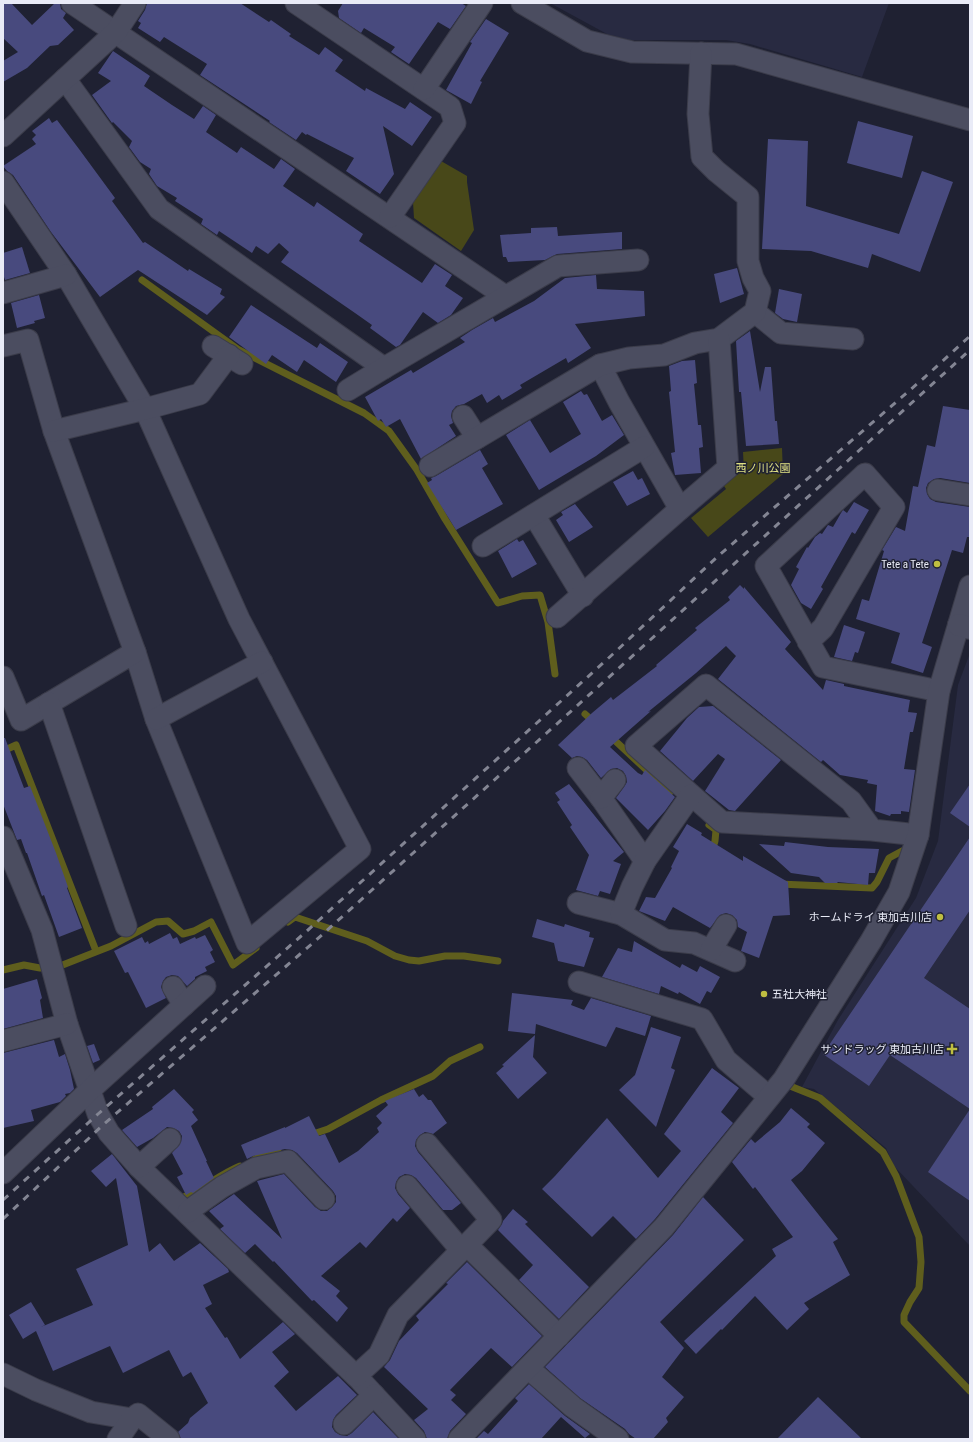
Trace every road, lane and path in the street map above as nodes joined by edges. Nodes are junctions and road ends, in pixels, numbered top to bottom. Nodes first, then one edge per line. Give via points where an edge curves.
1 (72, 3) edge
2 (135, 3) edge
3 (296, 3) edge
4 (482, 3) edge
5 (522, 3) edge
6 (116, 32) junction
7 (702, 53) junction
8 (65, 79) junction
9 (424, 89) junction
10 (970, 120) edge
11 (3, 136) edge
12 (3, 182) edge
13 (390, 217) junction
14 (638, 260) dead end
15 (66, 275) junction
16 (3, 293) edge
17 (505, 296) junction
18 (755, 312) junction
19 (719, 339) junction
20 (853, 339) dead end
21 (3, 346) edge
22 (228, 355) dead end
23 (600, 365) junction
24 (384, 368) junction
25 (348, 390) dead end
26 (145, 409) junction
27 (463, 416) dead end
28 (54, 431) junction
29 (477, 438) junction
30 (644, 447) junction
31 (430, 466) dead end
32 (938, 490) dead end
33 (970, 495) edge
34 (680, 509) junction
35 (534, 515) junction
36 (483, 546) dead end
37 (970, 586) edge
38 (583, 596) junction
39 (558, 618) dead end
40 (964, 627) edge
41 (808, 642) junction
42 (135, 652) junction
43 (262, 662) junction
44 (3, 677) edge
45 (939, 691) junction
46 (49, 703) junction
47 (156, 719) junction
48 (578, 768) dead end
49 (616, 780) dead end
50 (691, 795) junction
51 (601, 798) junction
52 (872, 830) junction
53 (918, 835) junction
54 (3, 837) edge
55 (645, 860) junction
56 (578, 903) dead end
57 (621, 914) junction
58 (726, 925) dead end
59 (126, 926) dead end
60 (711, 950) junction
61 (735, 960) dead end
62 (579, 982) dead end
63 (205, 986) dead end
64 (173, 987) dead end
65 (184, 1005) junction
66 (67, 1024) junction
67 (3, 1041) edge
68 (90, 1090) junction
69 (770, 1097) junction
70 (170, 1139) dead end
71 (427, 1144) dead end
72 (139, 1166) junction
73 (3, 1172) edge
74 (407, 1186) dead end
75 (324, 1199) dead end
76 (188, 1212) junction
77 (464, 1248) junction
78 (559, 1336) junction
79 (528, 1368) junction
80 (3, 1374) edge
81 (356, 1376) junction
82 (374, 1395) junction
83 (132, 1419) junction
84 (344, 1424) dead end
85 (118, 1439) edge
86 (169, 1439) edge
87 (415, 1439) edge
88 (459, 1439) edge
89 (618, 1439) edge

1 - 6 street
2 - 6 street
3 - 9 street
4 - 9 street
5 - 7 street via 587,41 632,52
6 - 8 street
6 - 13 street
7 - 10 street via 736,54
7 - 18 street via 698,114 702,157 748,197 748,261 760,292
8 - 11 street
8 - 24 street via 159,209
9 - 13 street via 450,106 455,123
12 - 15 street
13 - 17 street
14 - 17 street via 558,266
15 - 16 street
15 - 26 street
17 - 24 street
18 - 19 street
18 - 20 street via 781,333
19 - 23 street via 695,342 664,355 630,358
19 - 34 street via 728,468
21 - 28 street via 28,340
22 - 26 street via 200,394
23 - 29 street
23 - 30 street
24 - 25 street
26 - 28 street
26 - 43 street via 239,619
27 - 29 street
28 - 42 street
29 - 31 street
30 - 34 street
30 - 35 street
32 - 33 street
34 - 38 street
35 - 36 street
35 - 38 street
37 - 40 street
38 - 39 street
40 - 45 street
41 - 41 street via 766,566 864,474 894,507 824,628
41 - 45 street via 823,667
42 - 46 street
42 - 47 street
43 - 47 street
43 - 47 street via 360,849 247,943
44 - 46 street via 21,720
45 - 53 street
46 - 59 street
48 - 51 street
49 - 51 street
50 - 52 street via 722,822
50 - 52 street via 636,746 706,685 851,801
50 - 55 street
51 - 55 street
52 - 53 street
53 - 69 street via 899,892 871,941
54 - 66 street via 42,930
55 - 57 street
56 - 57 street
57 - 60 street via 665,940 694,943
58 - 60 street
60 - 61 street
62 - 69 street via 702,1020 726,1060
63 - 65 street
64 - 65 street
65 - 68 street
66 - 67 street
66 - 68 street
68 - 72 street via 98,1114 109,1133
68 - 73 street
69 - 78 street via 664,1227
70 - 72 street
71 - 77 street via 491,1220
72 - 76 street
74 - 77 street
75 - 76 street via 288,1161 256,1168 222,1186
76 - 81 street
77 - 78 street
77 - 81 street via 398,1315 379,1355
78 - 79 street
79 - 88 street
79 - 89 street via 574,1407
80 - 83 street via 90,1412
81 - 82 street
82 - 84 street
82 - 87 street
83 - 85 street
83 - 86 street via 138,1414

